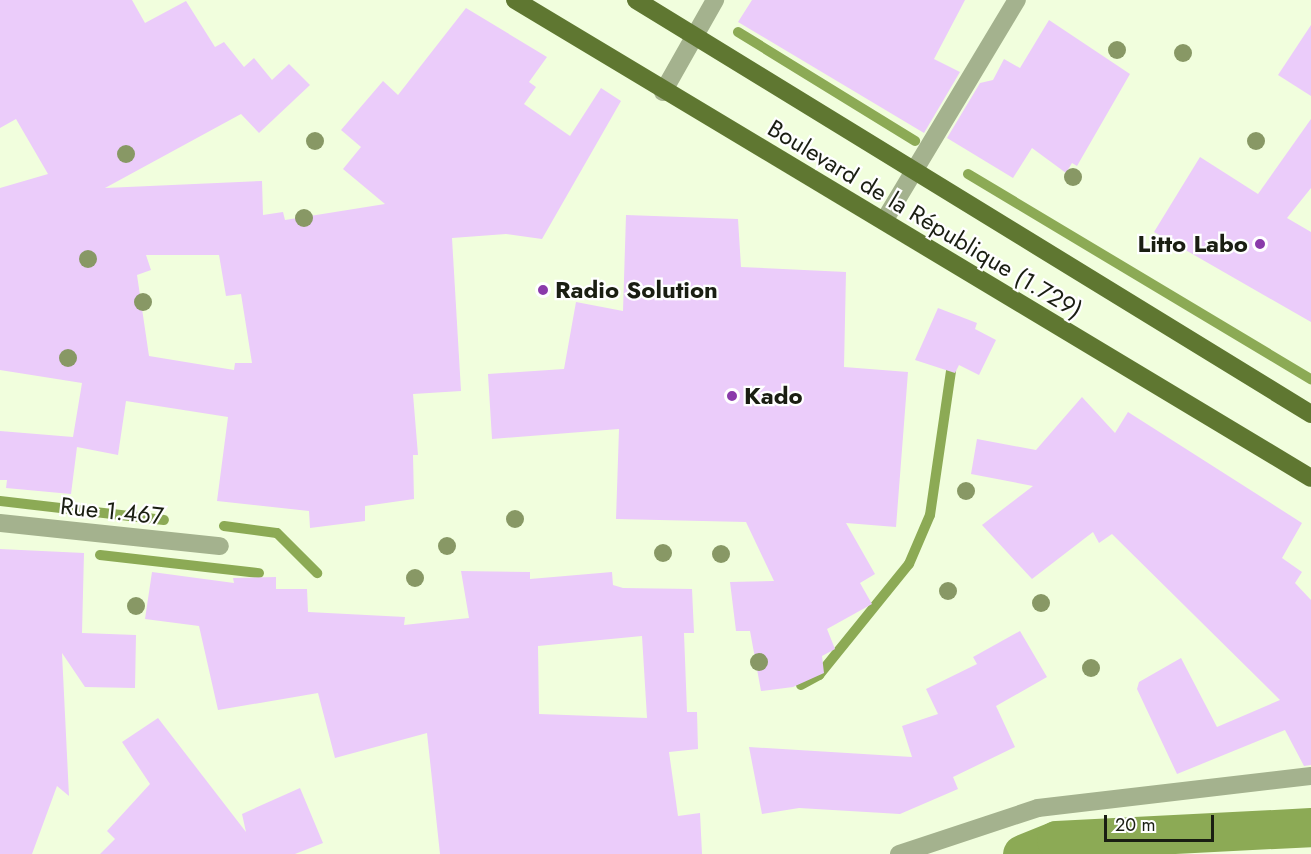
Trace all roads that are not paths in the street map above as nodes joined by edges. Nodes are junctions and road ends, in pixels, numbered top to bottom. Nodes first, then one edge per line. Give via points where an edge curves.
1 (515, 0) edge
2 (636, 0) edge
3 (714, 0) edge
4 (1017, 0) edge
5 (695, 34) junction
6 (663, 92) junction
7 (912, 170) junction
8 (884, 221) junction
9 (1311, 414) edge
10 (1311, 478) edge
11 (0, 523) edge
12 (220, 546) dead end
13 (1311, 776) edge
14 (899, 854) edge

1 - 6 main road, Boulevard de la République (1.729)
2 - 5 main road, Boulevard de la République (1.729)
3 - 5 street
4 - 7 street
5 - 6 street
5 - 7 main road, Boulevard de la République (1.729)
6 - 8 main road, Boulevard de la République (1.729)
7 - 8 street
7 - 9 main road, Boulevard de la République (1.729)
8 - 10 main road, Boulevard de la République (1.729)
11 - 12 street, Rue 1.467
13 - 14 street via 1038,808

